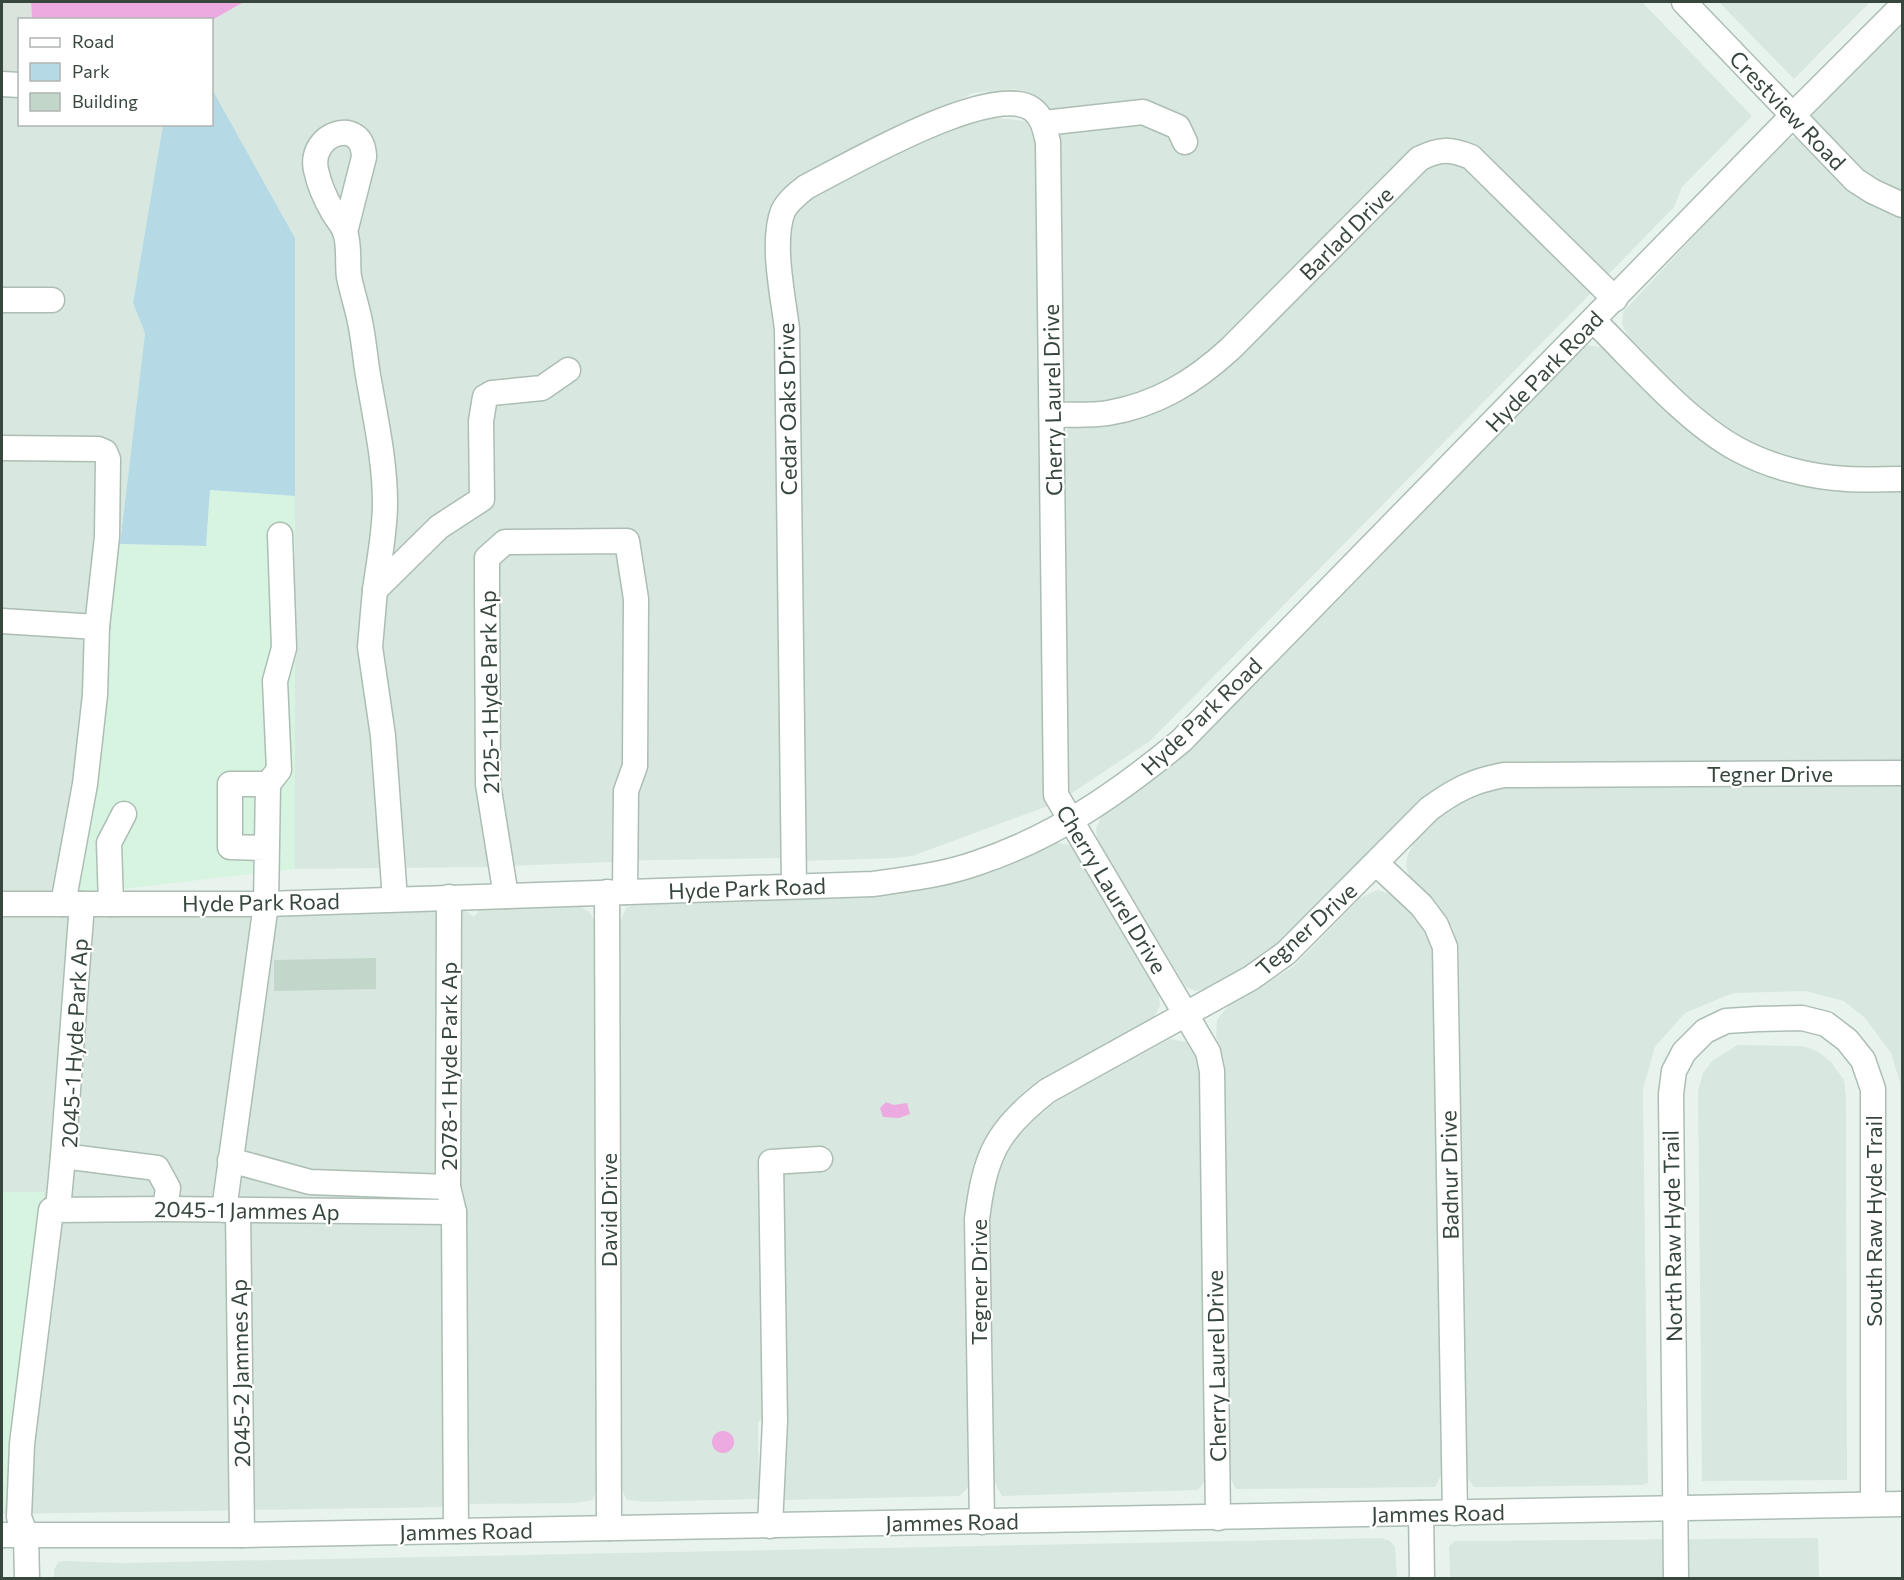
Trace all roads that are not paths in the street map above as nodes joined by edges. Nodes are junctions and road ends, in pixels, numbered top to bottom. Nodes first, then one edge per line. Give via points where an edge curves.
1 (1684, 2) edge
2 (1902, 6) edge
3 (2, 84) edge
4 (18, 85) edge
5 (1038, 116) junction
6 (1793, 116) junction
7 (1185, 142) dead end
8 (1902, 205) edge
9 (345, 232) dead end
10 (1615, 298) junction
11 (2, 300) edge
12 (52, 300) dead end
13 (1594, 321) junction
14 (568, 370) dead end
15 (1052, 415) junction
16 (2, 448) edge
17 (1902, 479) edge
18 (280, 535) dead end
19 (487, 558) joint
20 (375, 590) junction
21 (2, 621) edge
22 (97, 627) junction
23 (1902, 772) edge
24 (268, 784) junction
25 (124, 814) dead end
26 (1071, 822) junction
27 (267, 848) junction
28 (1377, 864) junction
29 (794, 886) junction
30 (616, 892) junction
31 (506, 896) junction
32 (449, 897) junction
33 (395, 899) junction
34 (2, 904) edge
35 (73, 904) junction
36 (111, 904) junction
37 (266, 904) junction
38 (1187, 1015) junction
39 (1758, 1018) joint
40 (63, 1156) junction
41 (820, 1159) dead end
42 (230, 1160) junction
43 (448, 1187) junction
44 (58, 1209) junction
45 (165, 1209) junction
46 (231, 1210) junction
47 (454, 1212) junction
48 (1874, 1504) junction
49 (1902, 1504) edge
50 (1676, 1508) junction
51 (1455, 1513) junction
52 (1421, 1514) junction
53 (1218, 1518) junction
54 (982, 1522) junction
55 (770, 1526) junction
56 (609, 1528) junction
57 (456, 1531) junction
58 (2, 1535) edge
59 (242, 1535) junction
60 (26, 1536) junction
61 (27, 1578) edge
62 (1422, 1578) edge
63 (1676, 1578) edge

1 - 6 street, Crestview Road
2 - 6 street, Hyde Park Road
3 - 4 street
5 - 7 street, Cedar Oaks Drive via 1143,112 1178,127
5 - 15 street, Cherry Laurel Drive via 1048,142
5 - 29 street, Cedar Oaks Drive via 1010,103 945,118 806,187 784,209 778,246 787,329
6 - 8 street, Crestview Road via 1855,180
6 - 10 street, Hyde Park Road
9 - 20 street via 349,277 378,425 385,502
10 - 13 street, Hyde Park Road
10 - 15 street, Barlad Drive via 1471,157 1455,151 1435,151 1419,159 1206,371 1173,392 1144,404 1106,413
11 - 12 street
13 - 17 street via 1685,411 1737,449 1810,474
13 - 26 street, Hyde Park Road via 1181,741 1140,775
14 - 20 street via 542,388 485,397 481,421 482,499 439,527
15 - 26 street, Cherry Laurel Drive via 1056,795
16 - 22 street, 2045-1 Hyde Park Ap via 105,452 107,537
18 - 24 street via 284,648 275,681 279,770
19 - 30 street, David Drive via 505,542 627,541 636,599 635,766 626,791
19 - 31 street, 2125-1 Hyde Park Ap via 488,784
20 - 33 street via 370,647 383,736
21 - 22 street
22 - 35 street, 2045-1 Hyde Park Ap via 95,696
23 - 28 street, Tegner Drive via 1504,775 1482,779 1453,792 1429,809
24 - 27 street
24 - 27 street via 230,784 230,848
25 - 36 street via 109,843
26 - 29 street, Hyde Park Road via 976,864 925,876 873,884
26 - 38 street, Cherry Laurel Drive
27 - 37 street
28 - 38 street, Tegner Drive via 1286,953
28 - 51 street, Badnur Drive via 1421,905 1436,924 1445,947
29 - 30 street, Hyde Park Road
30 - 31 street, Hyde Park Road
30 - 56 street, David Drive
31 - 32 street, Hyde Park Road
32 - 33 street, Hyde Park Road
32 - 43 street, 2078-1 Hyde Park Ap
33 - 37 street, Hyde Park Road
34 - 35 street, Hyde Park Road
35 - 36 street, Hyde Park Road
35 - 40 street, 2045-1 Hyde Park Ap
36 - 37 street, Hyde Park Road
37 - 42 street
38 - 53 street, Cherry Laurel Drive via 1208,1052 1212,1071
38 - 54 street, Tegner Drive via 1047,1091 1002,1134 987,1163 977,1219
39 - 48 street, South Raw Hyde Trail via 1802,1018 1826,1024 1847,1040 1863,1060 1873,1089
39 - 50 street, North Raw Hyde Trail via 1726,1021 1705,1031 1684,1052 1674,1071 1671,1094
40 - 44 street
40 - 45 street, 2045-1 Hyde Park Ap via 157,1168 168,1188
41 - 55 street via 771,1162 775,1421
42 - 43 street, 2078-1 Hyde Park Ap via 310,1182
42 - 46 street, 2045-2 Jammes Ap
43 - 47 street
44 - 45 street, 2045-1 Jammes Ap
44 - 60 street via 51,1210 22,1444 19,1517
45 - 46 street, 2045-1 Jammes Ap
46 - 47 street, 2045-1 Jammes Ap
46 - 59 street, 2045-2 Jammes Ap
47 - 57 street
48 - 49 street, Jammes Road
48 - 50 street, Jammes Road
50 - 51 street, Jammes Road
50 - 63 street, North Raw Hyde Trail
51 - 52 street, Jammes Road
52 - 53 street, Jammes Road
52 - 62 street
53 - 54 street, Jammes Road
54 - 55 street, Jammes Road
55 - 56 street, Jammes Road
56 - 57 street, Jammes Road
57 - 59 street, Jammes Road
58 - 60 street, Jammes Road
59 - 60 street, Jammes Road
60 - 61 street

